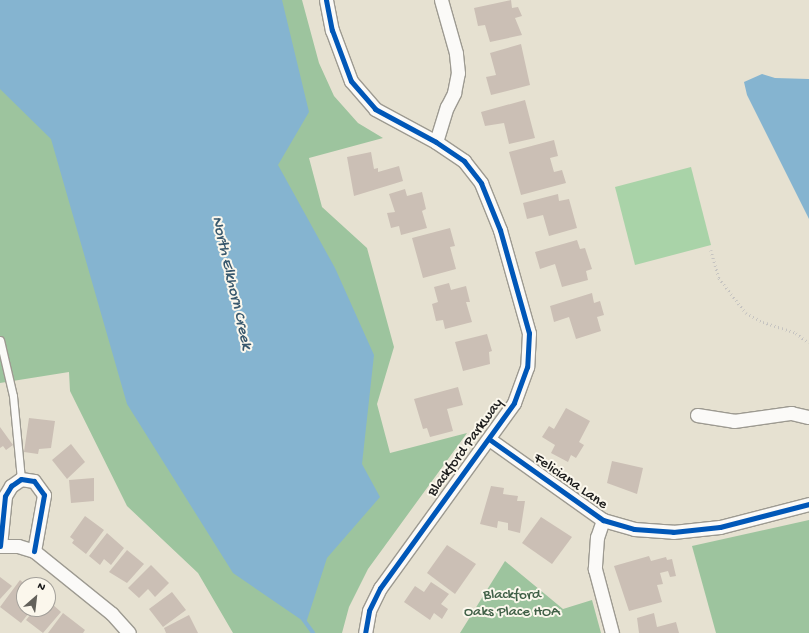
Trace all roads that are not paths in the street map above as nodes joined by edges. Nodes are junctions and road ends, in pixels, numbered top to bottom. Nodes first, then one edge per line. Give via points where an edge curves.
1 (326, 0) edge
2 (441, 0) edge
3 (436, 142) junction
4 (0, 340) edge
5 (808, 414) edge
6 (697, 415) dead end
7 (489, 439) junction
8 (21, 479) junction
9 (809, 504) edge
10 (603, 520) junction
11 (0, 546) edge
12 (34, 551) junction
13 (129, 633) edge
14 (365, 633) edge
15 (612, 633) edge

1 - 3 street, Blackford Parkway via 332,30 351,81 375,109
2 - 3 street via 456,53 458,73 454,93
3 - 7 street, Blackford Parkway via 464,161 482,183 500,230 529,333 527,367 514,403
4 - 8 lane via 13,396
5 - 6 street via 791,413 734,421
7 - 10 street, Feliciana Lane
7 - 14 street, Blackford Parkway via 380,588 369,611
8 - 11 street via 11,486 5,496
8 - 12 street via 34,481 44,495
9 - 10 street, Feliciana Lane via 720,527 674,532 634,529
10 - 15 street via 597,537 595,569
11 - 12 street via 18,546
12 - 13 street via 112,614

